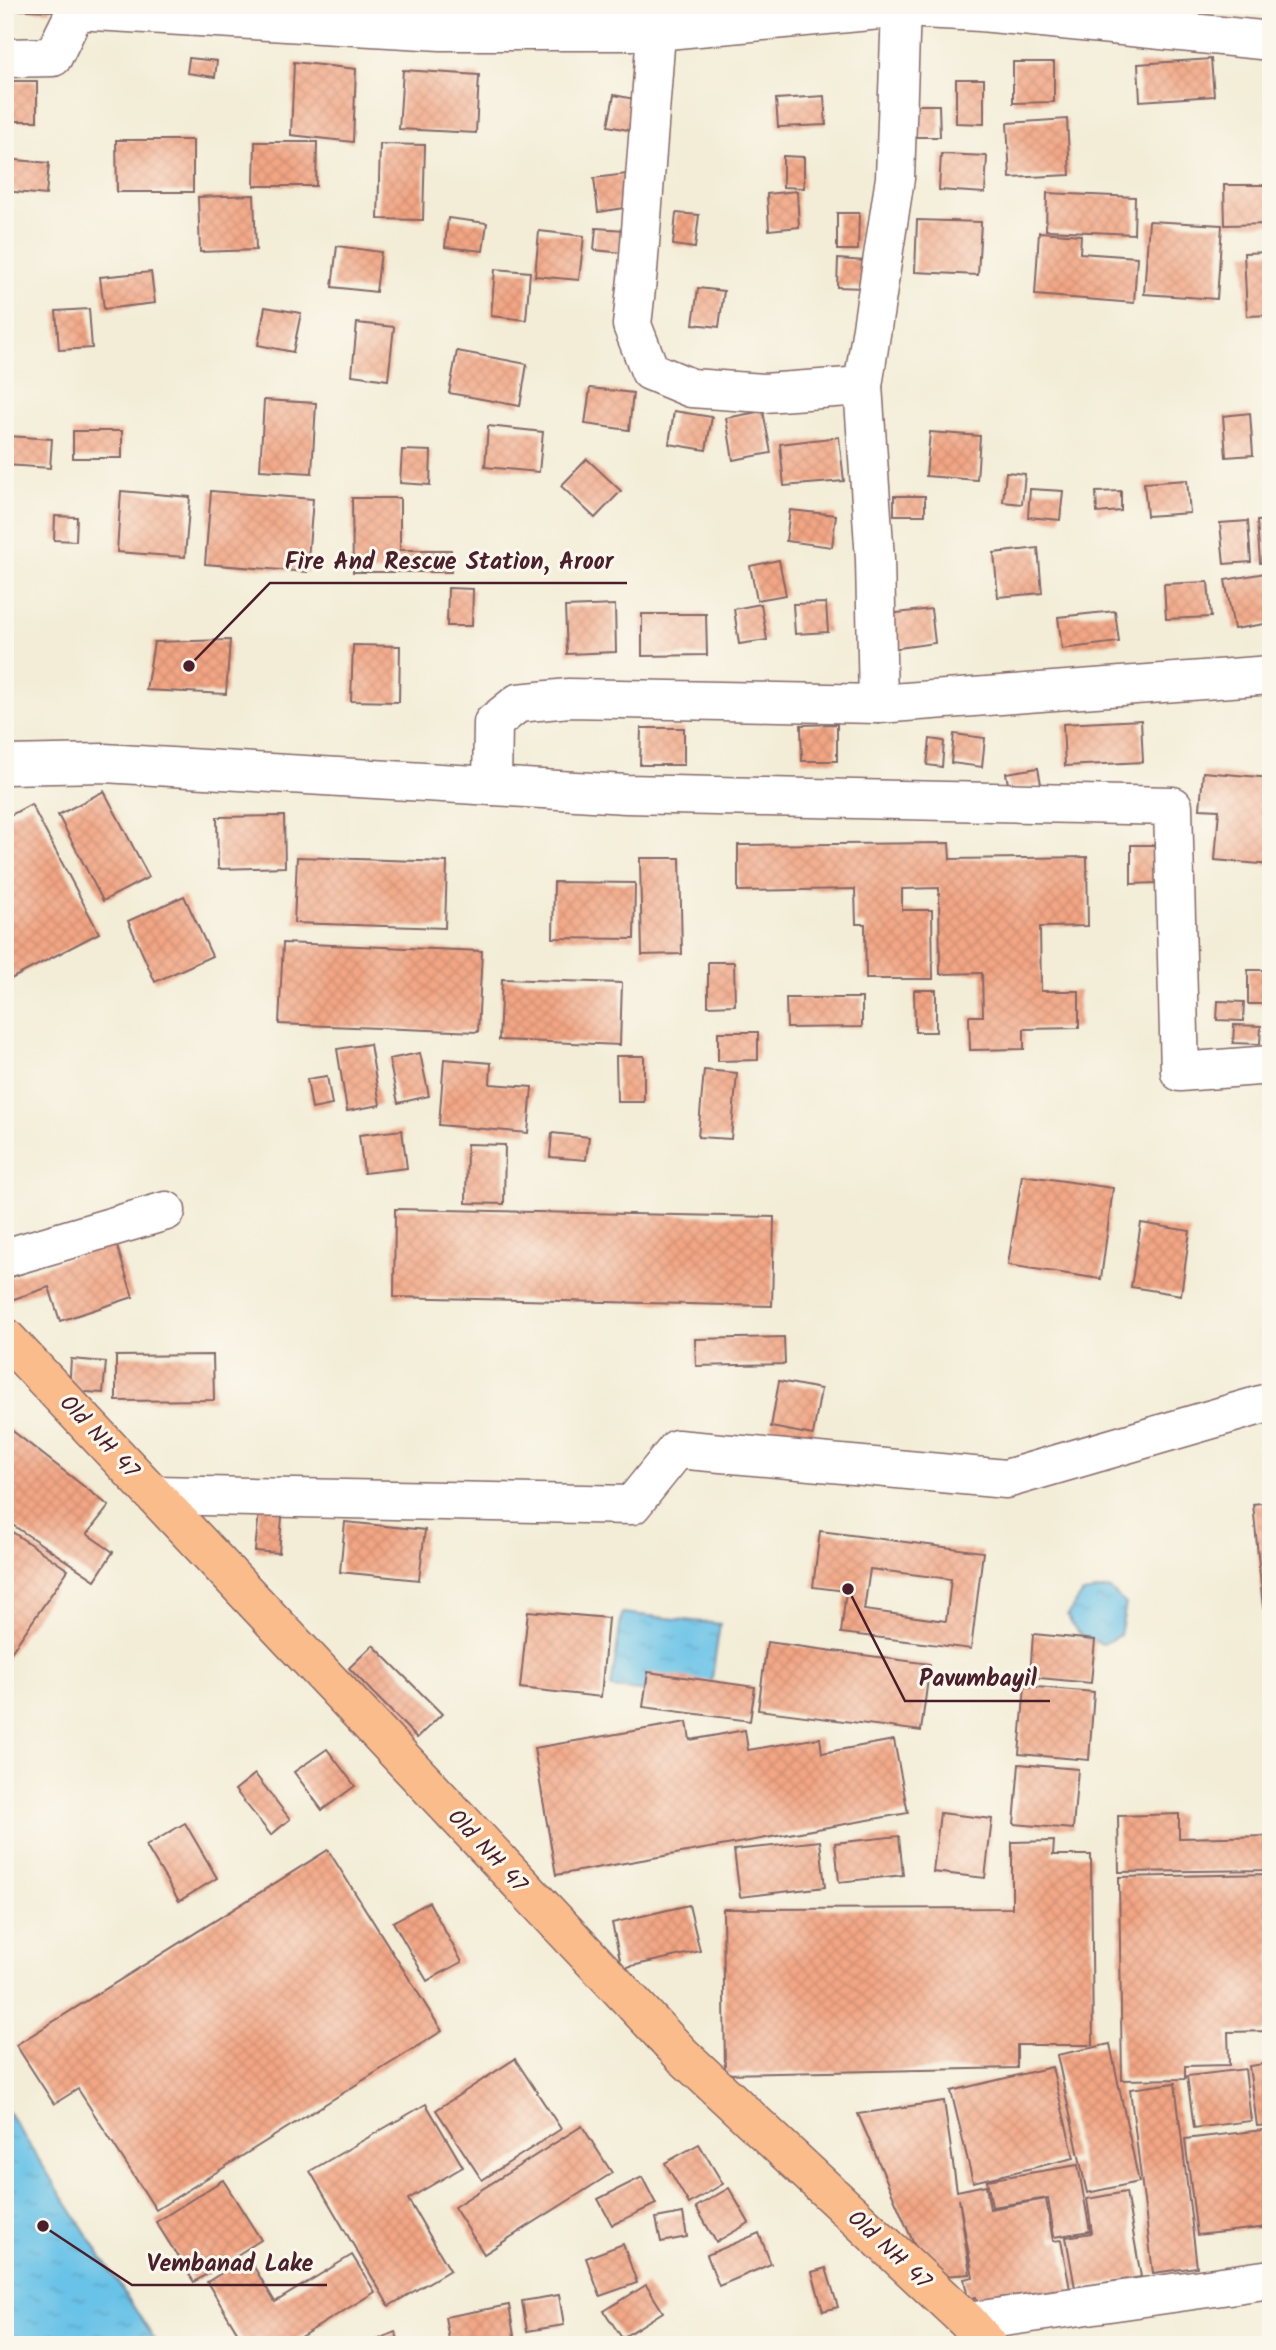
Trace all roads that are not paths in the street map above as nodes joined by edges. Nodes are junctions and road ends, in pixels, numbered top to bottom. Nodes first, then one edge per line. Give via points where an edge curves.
1 (75, 8) edge
2 (901, 8) junction
3 (657, 18) edge
4 (1271, 41) edge
5 (5, 58) edge
6 (863, 386) junction
7 (1271, 676) edge
8 (878, 704) junction
9 (5, 765) edge
10 (492, 786) junction
11 (1271, 1065) edge
12 (166, 1211) dead end
13 (5, 1258) edge
14 (5, 1337) edge
15 (1271, 1402) edge
16 (155, 1495) junction
17 (1271, 2279) edge
18 (978, 2333) edge

1 - 3 street via 441,31
1 - 5 street via 53,57
2 - 3 street
2 - 4 street
2 - 6 street via 895,177
3 - 6 street via 632,325 650,370 691,388 764,393
6 - 8 street via 875,559
7 - 8 street
8 - 10 street via 569,698 518,703 493,723
9 - 10 street via 104,763
10 - 11 street via 626,794 1173,806 1180,1072
12 - 13 street
14 - 16 main road, Old NH 47
15 - 16 street via 1006,1479 677,1449 632,1505
16 - 18 main road, Old NH 47 via 682,2056
17 - 18 street

